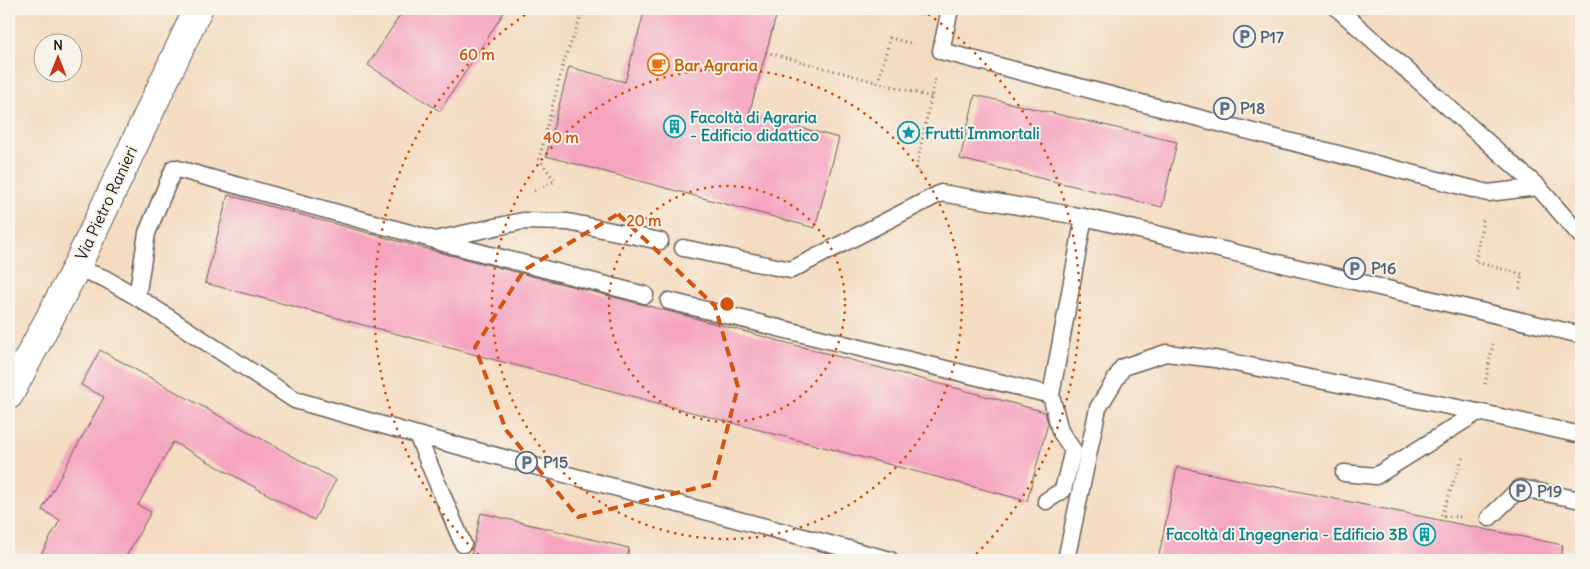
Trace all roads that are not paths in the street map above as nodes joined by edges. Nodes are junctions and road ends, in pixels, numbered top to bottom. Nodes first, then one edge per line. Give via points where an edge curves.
1 (198, 9) edge
2 (950, 9) edge
3 (1338, 9) edge
4 (1538, 187) junction
5 (1084, 217) junction
6 (1581, 236) edge
7 (435, 240) junction
8 (660, 241) dead end
9 (683, 248) dead end
10 (76, 268) junction
11 (645, 295) dead end
12 (137, 297) junction
13 (669, 301) dead end
14 (1581, 335) edge
15 (9, 395) edge
16 (1051, 395) junction
17 (1478, 412) junction
18 (417, 435) junction
19 (1581, 435) edge
20 (1344, 473) dead end
21 (1581, 500) edge
22 (1046, 501) dead end
23 (1489, 518) dead end
24 (463, 544) dead end
25 (890, 560) edge
26 (1066, 560) edge

1 - 10 street, Via Pietro Ranieri
2 - 4 lane via 941,51 1488,193
3 - 4 lane
4 - 6 lane
5 - 9 lane via 941,193 791,270
5 - 14 lane
5 - 16 lane
7 - 8 lane via 523,221 568,222
7 - 11 lane
7 - 12 lane via 174,168 147,233
10 - 12 lane via 104,278
10 - 15 street, Via Pietro Ranieri
12 - 18 lane via 295,400
13 - 16 lane
16 - 22 lane via 1060,431 1073,450 1063,490
17 - 19 lane
17 - 20 lane via 1376,476
17 - 26 lane via 1166,353 1123,367 1098,408
18 - 24 lane
18 - 25 lane
21 - 23 lane via 1520,488

